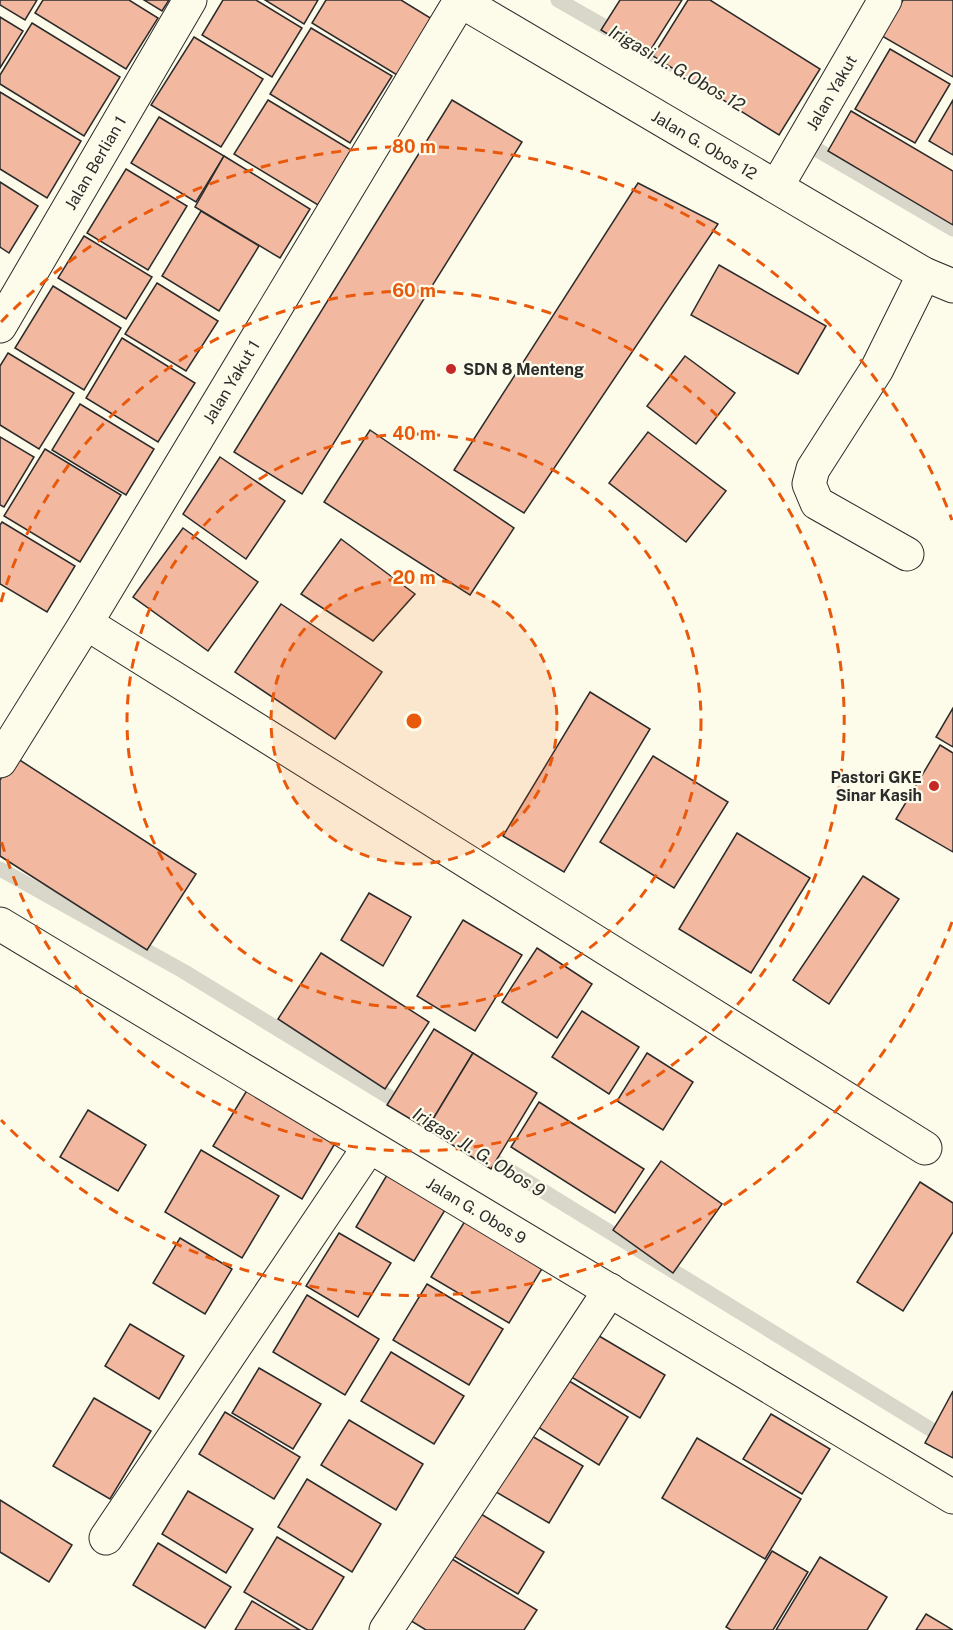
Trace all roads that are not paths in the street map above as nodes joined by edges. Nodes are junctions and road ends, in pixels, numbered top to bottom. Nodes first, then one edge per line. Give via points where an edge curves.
1 (190, 0) edge
2 (459, 0) edge
3 (885, 0) edge
4 (777, 186) junction
5 (939, 280) edge
6 (0, 326) edge
7 (907, 554) dead end
8 (86, 623) junction
9 (0, 761) edge
10 (0, 924) edge
11 (369, 1147) junction
12 (925, 1148) dead end
13 (610, 1290) junction
14 (953, 1497) edge
15 (106, 1538) dead end
16 (387, 1630) edge

1 - 6 street, Jalan Berlian 1
2 - 4 street, Jalan G. Obos 12
2 - 8 street, Jalan Yakut 1
3 - 4 street, Jalan Yakut
4 - 5 street, Jalan G. Obos 12
5 - 7 street via 813,469 809,484 817,503
8 - 9 street, Jalan Yakut 1
8 - 12 street
10 - 11 street, Jalan G. Obos 9
11 - 13 street, Jalan G. Obos 9
11 - 15 street
13 - 14 street, Jalan G. Obos 9
13 - 16 street

